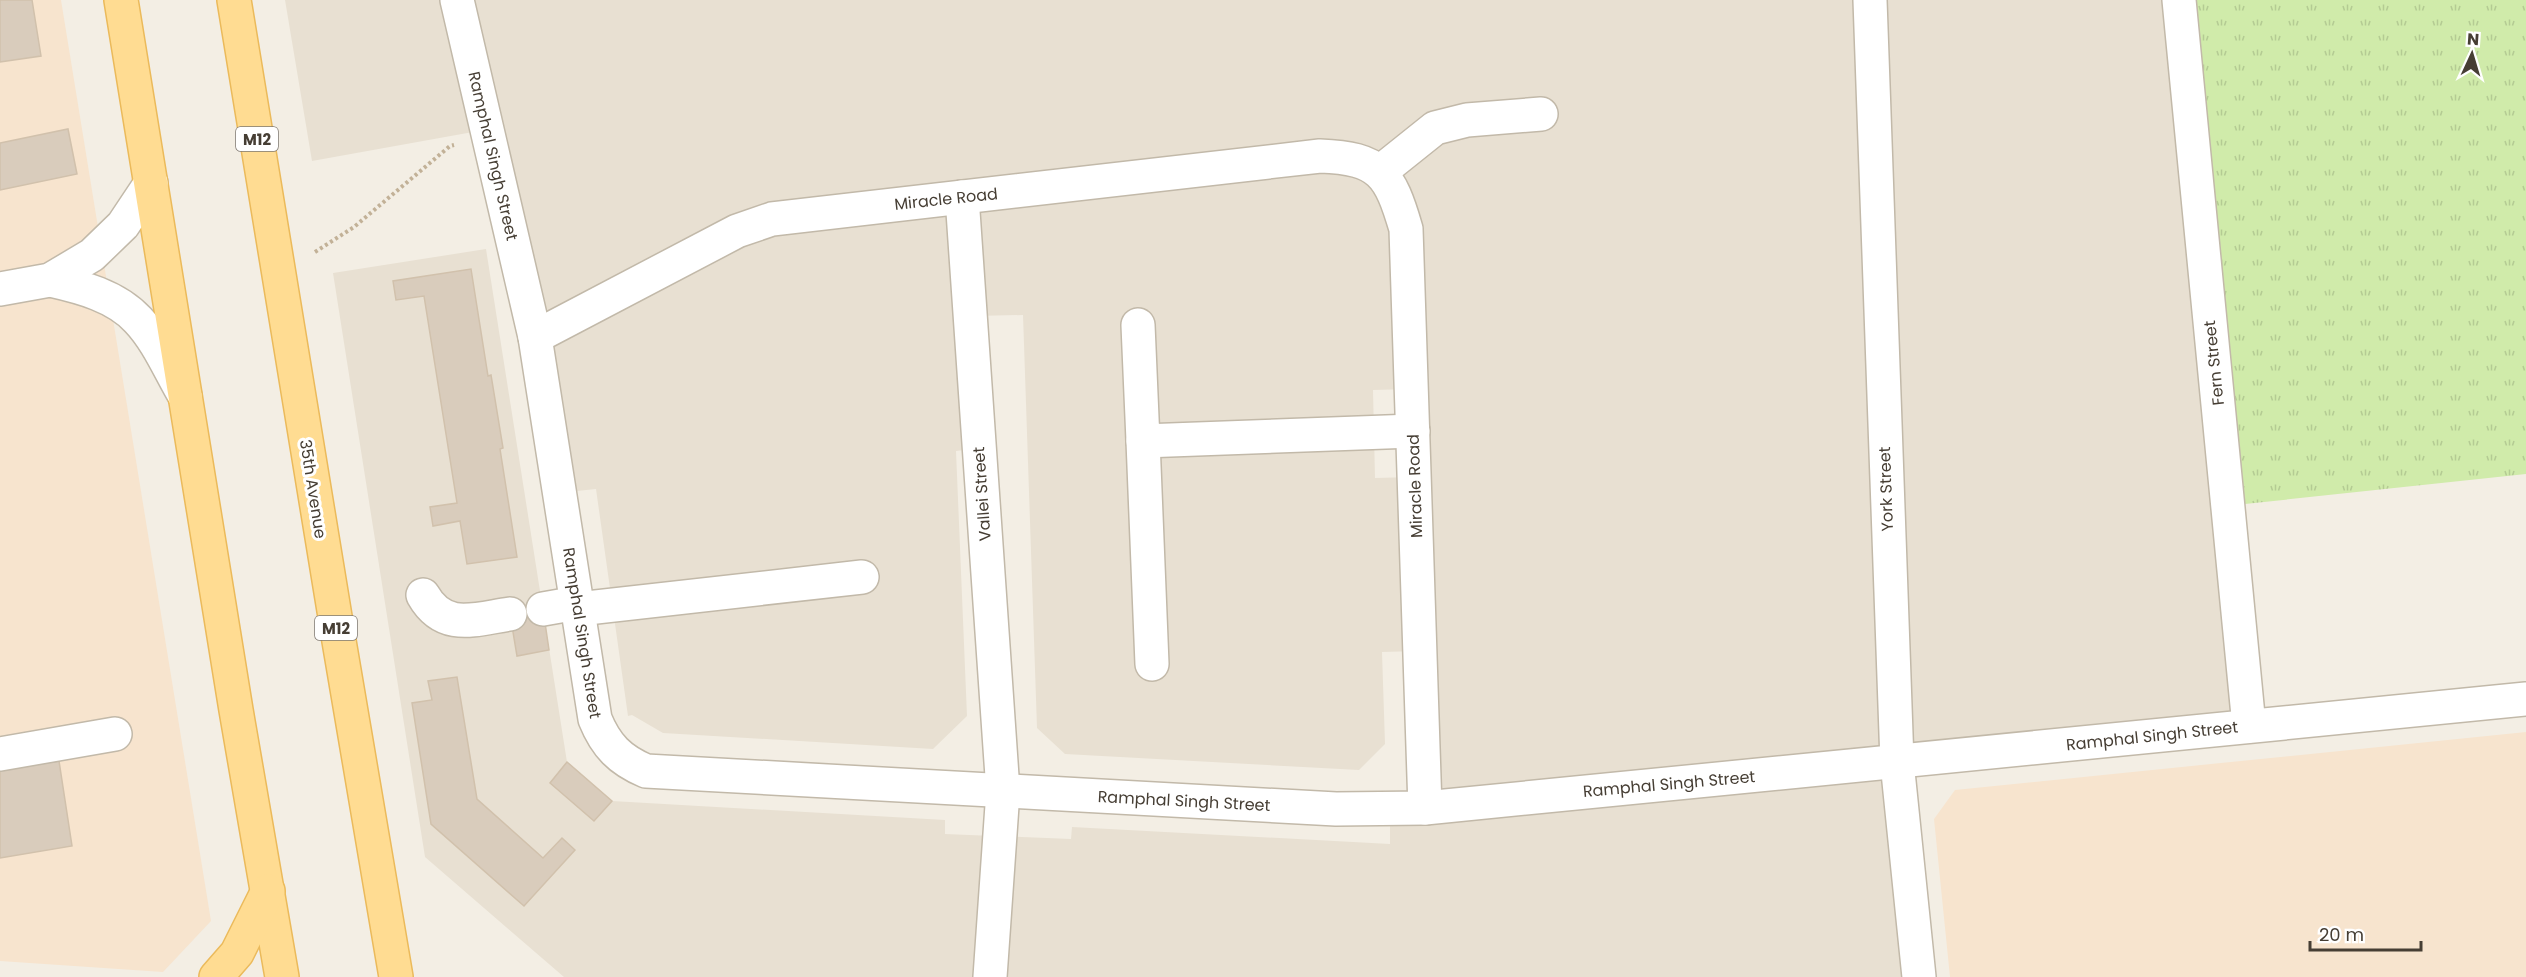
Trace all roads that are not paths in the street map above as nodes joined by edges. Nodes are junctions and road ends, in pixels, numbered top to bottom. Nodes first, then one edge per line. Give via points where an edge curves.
1 (122, 0) edge
2 (234, 0) edge
3 (457, 0) edge
4 (1870, 0) edge
5 (2179, 0) edge
6 (1541, 114) dead end
7 (1380, 172) junction
8 (151, 183) junction
9 (962, 197) junction
10 (50, 280) junction
11 (0, 289) edge
12 (1138, 325) dead end
13 (535, 337) junction
14 (186, 399) junction
15 (1413, 431) junction
16 (1143, 441) junction
17 (862, 577) dead end
18 (423, 595) dead end
19 (577, 606) junction
20 (543, 609) dead end
21 (510, 614) dead end
22 (1152, 664) dead end
23 (2526, 699) edge
24 (2249, 726) junction
25 (115, 734) dead end
26 (0, 754) edge
27 (1897, 762) junction
28 (1003, 791) junction
29 (1425, 808) junction
30 (268, 891) junction
31 (216, 977) edge
32 (282, 977) edge
33 (396, 977) edge
34 (990, 977) edge
35 (1919, 977) edge

1 - 8 main road
2 - 33 main road, 35th Avenue / M12
3 - 13 street, Ramphal Singh Street
4 - 27 street, York Street
5 - 24 street, Fern Street
6 - 7 street via 1441,126
7 - 9 street, Miracle Road via 1354,159 1320,156
7 - 15 street, Miracle Road via 1398,200 1406,229
8 - 10 street via 105,244
8 - 14 main road
9 - 13 street, Miracle Road via 789,216 756,224
9 - 28 street, Vallei Street
10 - 11 street
10 - 14 street via 93,292 138,319
12 - 16 street
13 - 19 street, Ramphal Singh Street
14 - 30 main road
15 - 16 street
15 - 29 street, Miracle Road
16 - 22 street
17 - 19 street
18 - 21 street via 429,606 450,620 462,622
19 - 20 street
19 - 28 street, Ramphal Singh Street via 595,719 602,736 628,764 646,771
23 - 24 street, Ramphal Singh Street
24 - 27 street, Ramphal Singh Street
25 - 26 street
27 - 29 street, Ramphal Singh Street
27 - 35 street, York Street
28 - 29 street, Ramphal Singh Street via 1336,809
28 - 34 street, Vallei Street
30 - 31 main road via 237,953
30 - 32 main road

